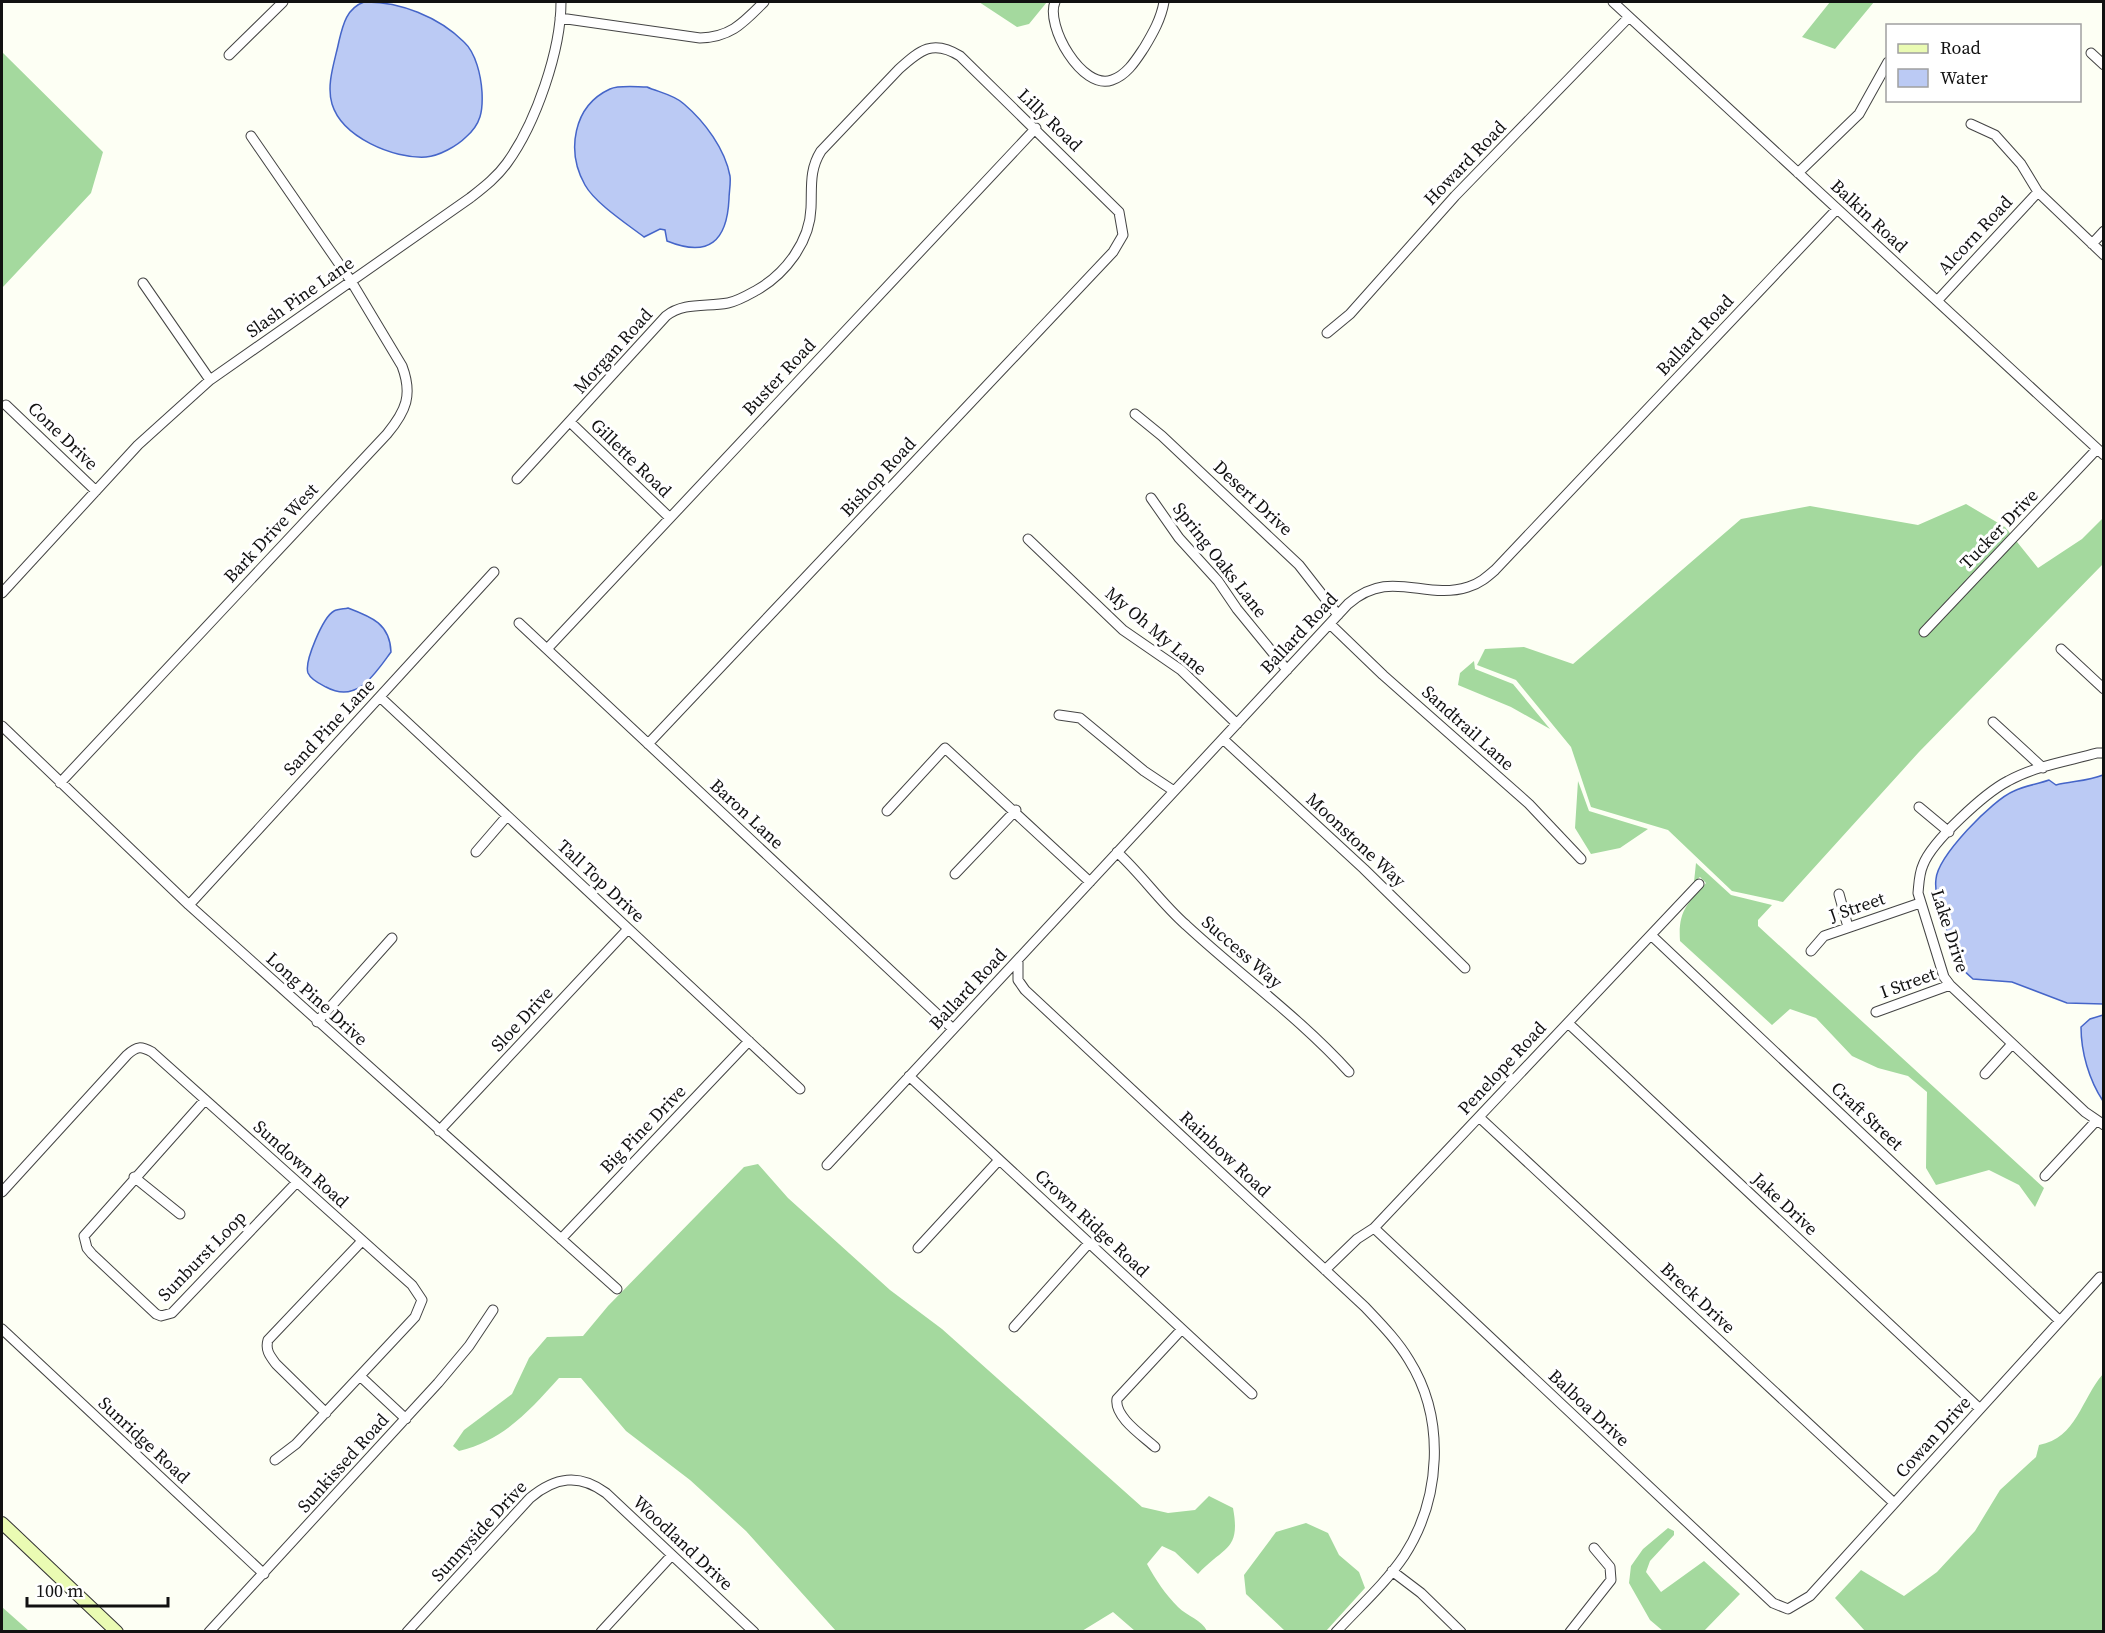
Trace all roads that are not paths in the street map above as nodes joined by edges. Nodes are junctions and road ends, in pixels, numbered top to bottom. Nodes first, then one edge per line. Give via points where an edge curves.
1 (283, 2) edge
2 (561, 2) edge
3 (764, 2) edge
4 (1055, 2) edge
5 (1164, 2) edge
6 (1613, 2) edge
7 (1629, 17) junction
8 (560, 18) junction
9 (942, 46) joint
10 (2091, 53) dead end
11 (229, 55) dead end
12 (1886, 64) edge
13 (2103, 65) edge
14 (1971, 124) dead end
15 (1036, 128) junction
16 (251, 136) dead end
17 (1798, 173) junction
18 (2038, 192) junction
19 (1837, 208) junction
20 (1124, 228) joint
21 (2103, 231) edge
22 (2092, 244) junction
23 (2103, 255) edge
24 (351, 281) junction
25 (143, 283) dead end
26 (1937, 301) junction
27 (1327, 333) dead end
28 (210, 380) junction
29 (6, 405) dead end
30 (1135, 414) dead end
31 (570, 422) junction
32 (2100, 452) edge
33 (517, 479) dead end
34 (96, 491) junction
35 (1151, 498) dead end
36 (670, 518) junction
37 (1028, 539) dead end
38 (494, 572) dead end
39 (2, 577) edge
40 (9, 584) junction
41 (2, 593) edge
42 (1338, 615) junction
43 (519, 623) dead end
44 (1330, 624) junction
45 (1924, 632) dead end
46 (547, 649) junction
47 (2061, 649) dead end
48 (1287, 670) junction
49 (2103, 689) edge
50 (380, 697) junction
51 (1059, 715) dead end
52 (1993, 723) dead end
53 (1237, 724) junction
54 (2, 726) edge
55 (1223, 739) junction
56 (648, 744) junction
57 (2103, 753) edge
58 (2043, 768) junction
59 (60, 783) junction
60 (1174, 791) junction
61 (1919, 807) dead end
62 (1016, 810) junction
63 (886, 811) dead end
64 (507, 816) junction
65 (1949, 832) junction
66 (476, 852) dead end
67 (1117, 852) junction
68 (1581, 859) dead end
69 (955, 874) dead end
70 (1090, 882) junction
71 (1699, 884) dead end
72 (1839, 894) dead end
73 (1920, 903) junction
74 (189, 905) junction
75 (1848, 927) junction
76 (628, 929) junction
77 (1651, 935) junction
78 (392, 938) dead end
79 (1811, 951) dead end
80 (1019, 959) junction
81 (1465, 968) dead end
82 (1950, 985) junction
83 (1876, 1012) dead end
84 (317, 1022) junction
85 (1568, 1023) junction
86 (953, 1029) junction
87 (748, 1041) junction
88 (2012, 1044) junction
89 (1349, 1072) dead end
90 (1985, 1074) dead end
91 (909, 1076) junction
92 (800, 1089) dead end
93 (205, 1100) junction
94 (1479, 1117) junction
95 (2100, 1123) edge
96 (439, 1131) junction
97 (999, 1160) junction
98 (826, 1165) dead end
99 (2045, 1176) dead end
100 (135, 1178) junction
101 (296, 1183) junction
102 (2, 1192) edge
103 (180, 1214) dead end
104 (1374, 1228) junction
105 (561, 1239) junction
106 (362, 1241) junction
107 (1089, 1243) junction
108 (918, 1248) dead end
109 (1325, 1270) junction
110 (2100, 1277) dead end
111 (616, 1289) dead end
112 (493, 1310) dead end
113 (2060, 1321) junction
114 (1014, 1327) dead end
115 (2, 1329) edge
116 (1182, 1329) junction
117 (360, 1376) junction
118 (1251, 1394) dead end
119 (1980, 1409) junction
120 (326, 1413) junction
121 (406, 1419) junction
122 (1155, 1447) dead end
123 (275, 1460) dead end
124 (587, 1482) joint
125 (1894, 1503) junction
126 (2, 1523) edge
127 (1594, 1548) dead end
128 (672, 1555) junction
129 (1392, 1571) junction
130 (264, 1574) junction
131 (1784, 1608) joint
132 (117, 1632) edge
133 (209, 1632) edge
134 (407, 1632) edge
135 (601, 1632) edge
136 (753, 1632) edge
137 (1336, 1632) edge
138 (1461, 1632) edge
139 (1570, 1632) edge

1 - 11 street
2 - 8 street, Slash Pine Lane
3 - 8 street via 730,32 717,37 700,38
4 - 5 street via 1054,17 1072,60 1088,76 1104,82 1118,77 1136,59 1157,26
6 - 7 street, Balkin Road
7 - 17 street, Balkin Road
7 - 27 street, Howard Road via 1455,196 1350,314
8 - 24 street, Slash Pine Lane via 542,90 508,162 470,198
9 - 15 street, Lilly Road via 960,56
9 - 31 street, Morgan Road via 912,57 822,151 813,164 811,212 804,238 783,270 740,299 676,308
10 - 13 street
12 - 17 street via 1859,114
14 - 18 street via 1995,135 2021,164
15 - 20 street, Lilly Road via 1113,204
15 - 36 street, Buster Road
16 - 24 street, Bark Drive West
17 - 19 street, Balkin Road
18 - 22 street
18 - 26 street, Alcorn Road
19 - 26 street, Balkin Road
19 - 42 street, Ballard Road via 1496,570 1461,589 1376,587 1359,595
20 - 56 street, Bishop Road via 1113,252
21 - 22 street
22 - 23 street
24 - 28 street, Slash Pine Lane
24 - 59 street, Bark Drive West via 407,379 408,398 399,420
25 - 28 street
26 - 32 street, Balkin Road
28 - 34 street, Slash Pine Lane via 174,410
29 - 34 street, Cone Drive
30 - 42 street, Desert Drive via 1299,565
31 - 33 street, Morgan Road
31 - 36 street, Gillette Road
32 - 45 street, Tucker Drive
34 - 40 street, Slash Pine Lane
35 - 48 street, Spring Oaks Lane
36 - 46 street, Buster Road
37 - 53 street, My Oh My Lane via 1124,630 1181,670
38 - 50 street, Sand Pine Lane
39 - 40 street
40 - 41 street, Slash Pine Lane
42 - 44 street, Ballard Road
43 - 46 street, Baron Lane
44 - 48 street, Ballard Road
44 - 68 street, Sandtrail Lane via 1529,804
46 - 56 street, Baron Lane
47 - 49 street
48 - 53 street, Ballard Road
50 - 64 street, Tall Top Drive
50 - 74 street, Sand Pine Lane
51 - 60 street via 1080,718
52 - 58 street
53 - 55 street, Ballard Road
54 - 59 street, Long Pine Drive
55 - 60 street, Ballard Road
55 - 81 street, Moonstone Way
56 - 86 street, Baron Lane
57 - 58 street, Lake Drive
58 - 65 street, Lake Drive via 2020,775 1994,790
59 - 74 street, Long Pine Drive
60 - 67 street, Ballard Road
61 - 65 street
62 - 63 street via 945,748
62 - 69 street
62 - 70 street
64 - 66 street
64 - 76 street, Tall Top Drive
65 - 73 street, Lake Drive via 1922,867
67 - 70 street, Ballard Road
67 - 89 street, Success Way via 1179,919 1302,1025
70 - 80 street, Ballard Road
71 - 77 street, Penelope Road
72 - 75 street
73 - 75 street, J Street
73 - 82 street, Lake Drive
74 - 84 street, Long Pine Drive
75 - 79 street, J Street via 1824,936
76 - 87 street, Tall Top Drive
76 - 96 street, Sloe Drive
77 - 85 street, Penelope Road
77 - 113 street, Craft Street
78 - 84 street
80 - 86 street, Ballard Road
80 - 109 street, Rainbow Road via 1018,980 1025,990
82 - 83 street, I Street
82 - 88 street, Lake Drive
84 - 96 street, Long Pine Drive
85 - 94 street, Penelope Road
85 - 119 street, Jake Drive
86 - 91 street, Ballard Road
87 - 92 street, Tall Top Drive
87 - 105 street, Big Pine Drive
88 - 90 street
88 - 95 street, Lake Drive
91 - 97 street, Crown Ridge Road
91 - 98 street, Ballard Road
93 - 100 street, Sunburst Loop
93 - 101 street, Sundown Road
93 - 102 street, Sundown Road via 153,1052 135,1048
94 - 104 street, Penelope Road
94 - 125 street, Breck Drive
95 - 99 street
96 - 105 street, Long Pine Drive
97 - 107 street, Crown Ridge Road
97 - 108 street
100 - 101 street, Sunburst Loop via 89,1228 84,1240 92,1254 161,1316 172,1313
100 - 103 street
101 - 106 street, Sundown Road
104 - 109 street, Penelope Road
104 - 131 street, Balboa Drive via 1773,1603
105 - 111 street, Long Pine Drive
106 - 117 street, Sundown Road via 422,1300 415,1317
106 - 120 street via 267,1345 276,1364
107 - 114 street
107 - 116 street, Crown Ridge Road
109 - 129 street, Rainbow Road via 1389,1332 1417,1373 1433,1426 1432,1482 1422,1523
110 - 113 street, Cowan Drive
112 - 121 street, Sunkissed Road via 469,1346
113 - 119 street, Cowan Drive
115 - 130 street, Sunridge Road
116 - 118 street, Crown Ridge Road
116 - 122 street via 1122,1392 1116,1404 1122,1416
117 - 120 street, Sundown Road
117 - 121 street
119 - 125 street, Cowan Drive
120 - 123 street, Sundown Road
121 - 130 street, Sunkissed Road
124 - 128 street, Woodland Drive via 606,1493
124 - 134 street, Sunnyside Drive via 553,1482 530,1498
125 - 131 street, Cowan Drive via 1810,1596 1794,1607
126 - 132 street
127 - 139 street via 1610,1567 1611,1580
128 - 135 street
128 - 136 street, Woodland Drive
129 - 137 street, Rainbow Road
129 - 138 street
130 - 133 street, Sunkissed Road

